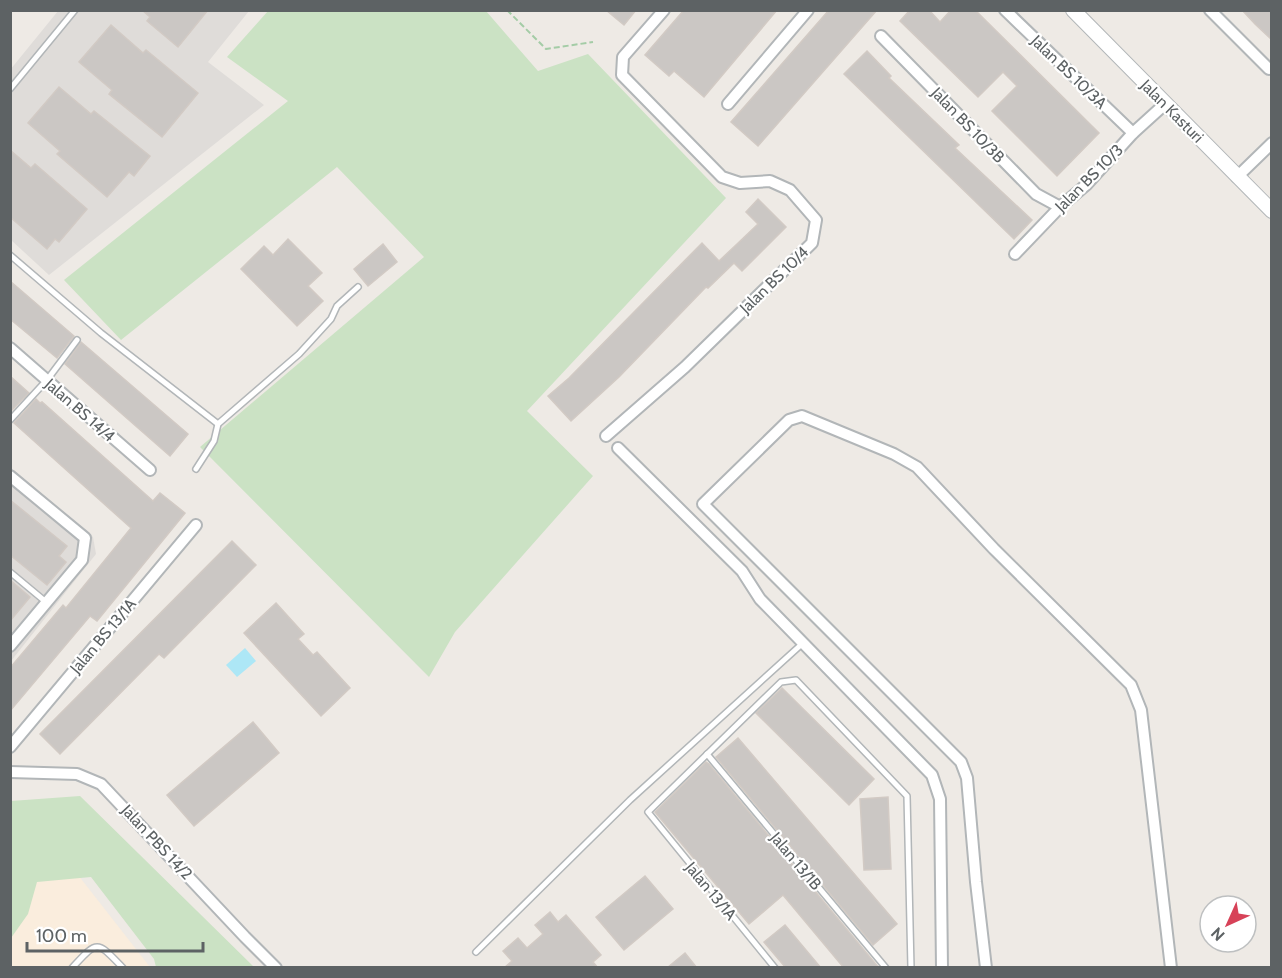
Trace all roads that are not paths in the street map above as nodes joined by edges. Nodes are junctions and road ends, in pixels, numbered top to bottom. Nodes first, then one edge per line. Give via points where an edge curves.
1 (75, 10) edge
2 (664, 10) edge
3 (808, 10) edge
4 (1005, 10) edge
5 (1073, 10) edge
6 (1210, 10) edge
7 (881, 36) dead end
8 (1269, 69) dead end
9 (10, 89) edge
10 (728, 104) dead end
11 (1165, 104) junction
12 (1133, 134) junction
13 (1272, 143) edge
14 (1237, 177) junction
15 (1060, 207) junction
16 (1272, 211) edge
17 (1015, 254) dead end
18 (10, 255) edge
19 (358, 287) dead end
20 (77, 340) dead end
21 (10, 348) edge
22 (47, 380) junction
23 (10, 420) edge
24 (218, 424) junction
25 (606, 436) dead end
26 (618, 448) dead end
27 (196, 469) dead end
28 (150, 470) dead end
29 (10, 476) edge
30 (196, 525) dead end
31 (10, 572) edge
32 (47, 602) junction
33 (803, 643) junction
34 (10, 646) edge
35 (10, 747) edge
36 (707, 754) junction
37 (10, 772) edge
38 (476, 952) dead end
39 (72, 968) edge
40 (123, 968) edge
41 (276, 968) edge
42 (775, 968) edge
43 (886, 968) edge
44 (911, 968) edge
45 (942, 968) edge
46 (986, 968) edge
47 (1171, 968) edge

1 - 9 lane
2 - 25 street, Jalan BS 10/4 via 623,57 622,75 722,177 740,183 770,181 790,190 816,220 812,243 685,367
3 - 10 street
4 - 12 street, Jalan BS 10/3A
5 - 11 street, Jalan Kasturi
6 - 8 street
7 - 15 street, Jalan BS 10/3B via 1036,194
11 - 12 street, Jalan BS 10/3
11 - 14 street, Jalan Kasturi
12 - 15 street, Jalan BS 10/3
13 - 14 street
14 - 16 street, Jalan Kasturi
15 - 17 street, Jalan BS 10/3
18 - 24 lane via 100,333
19 - 24 lane via 337,306 331,319 299,354
20 - 22 lane
21 - 22 street, Jalan BS 14/4
22 - 23 lane
22 - 28 street, Jalan BS 14/4
24 - 27 lane
26 - 33 street via 742,572 760,599
29 - 32 street via 85,538 82,560
30 - 35 street, Jalan BS 13/1A
31 - 32 lane
32 - 34 street
33 - 38 lane via 630,800
33 - 45 street via 932,775 940,799
36 - 42 lane, Jalan 13/1A via 648,814
36 - 43 lane, Jalan 13/1B
36 - 44 lane via 781,681 796,680 907,796
37 - 41 street, Jalan PBS 14/2 via 77,774 101,784
39 - 40 lane via 96,946 103,947
46 - 47 street via 967,778 961,762 703,504 789,420 802,416 917,467 1131,685 1141,710

